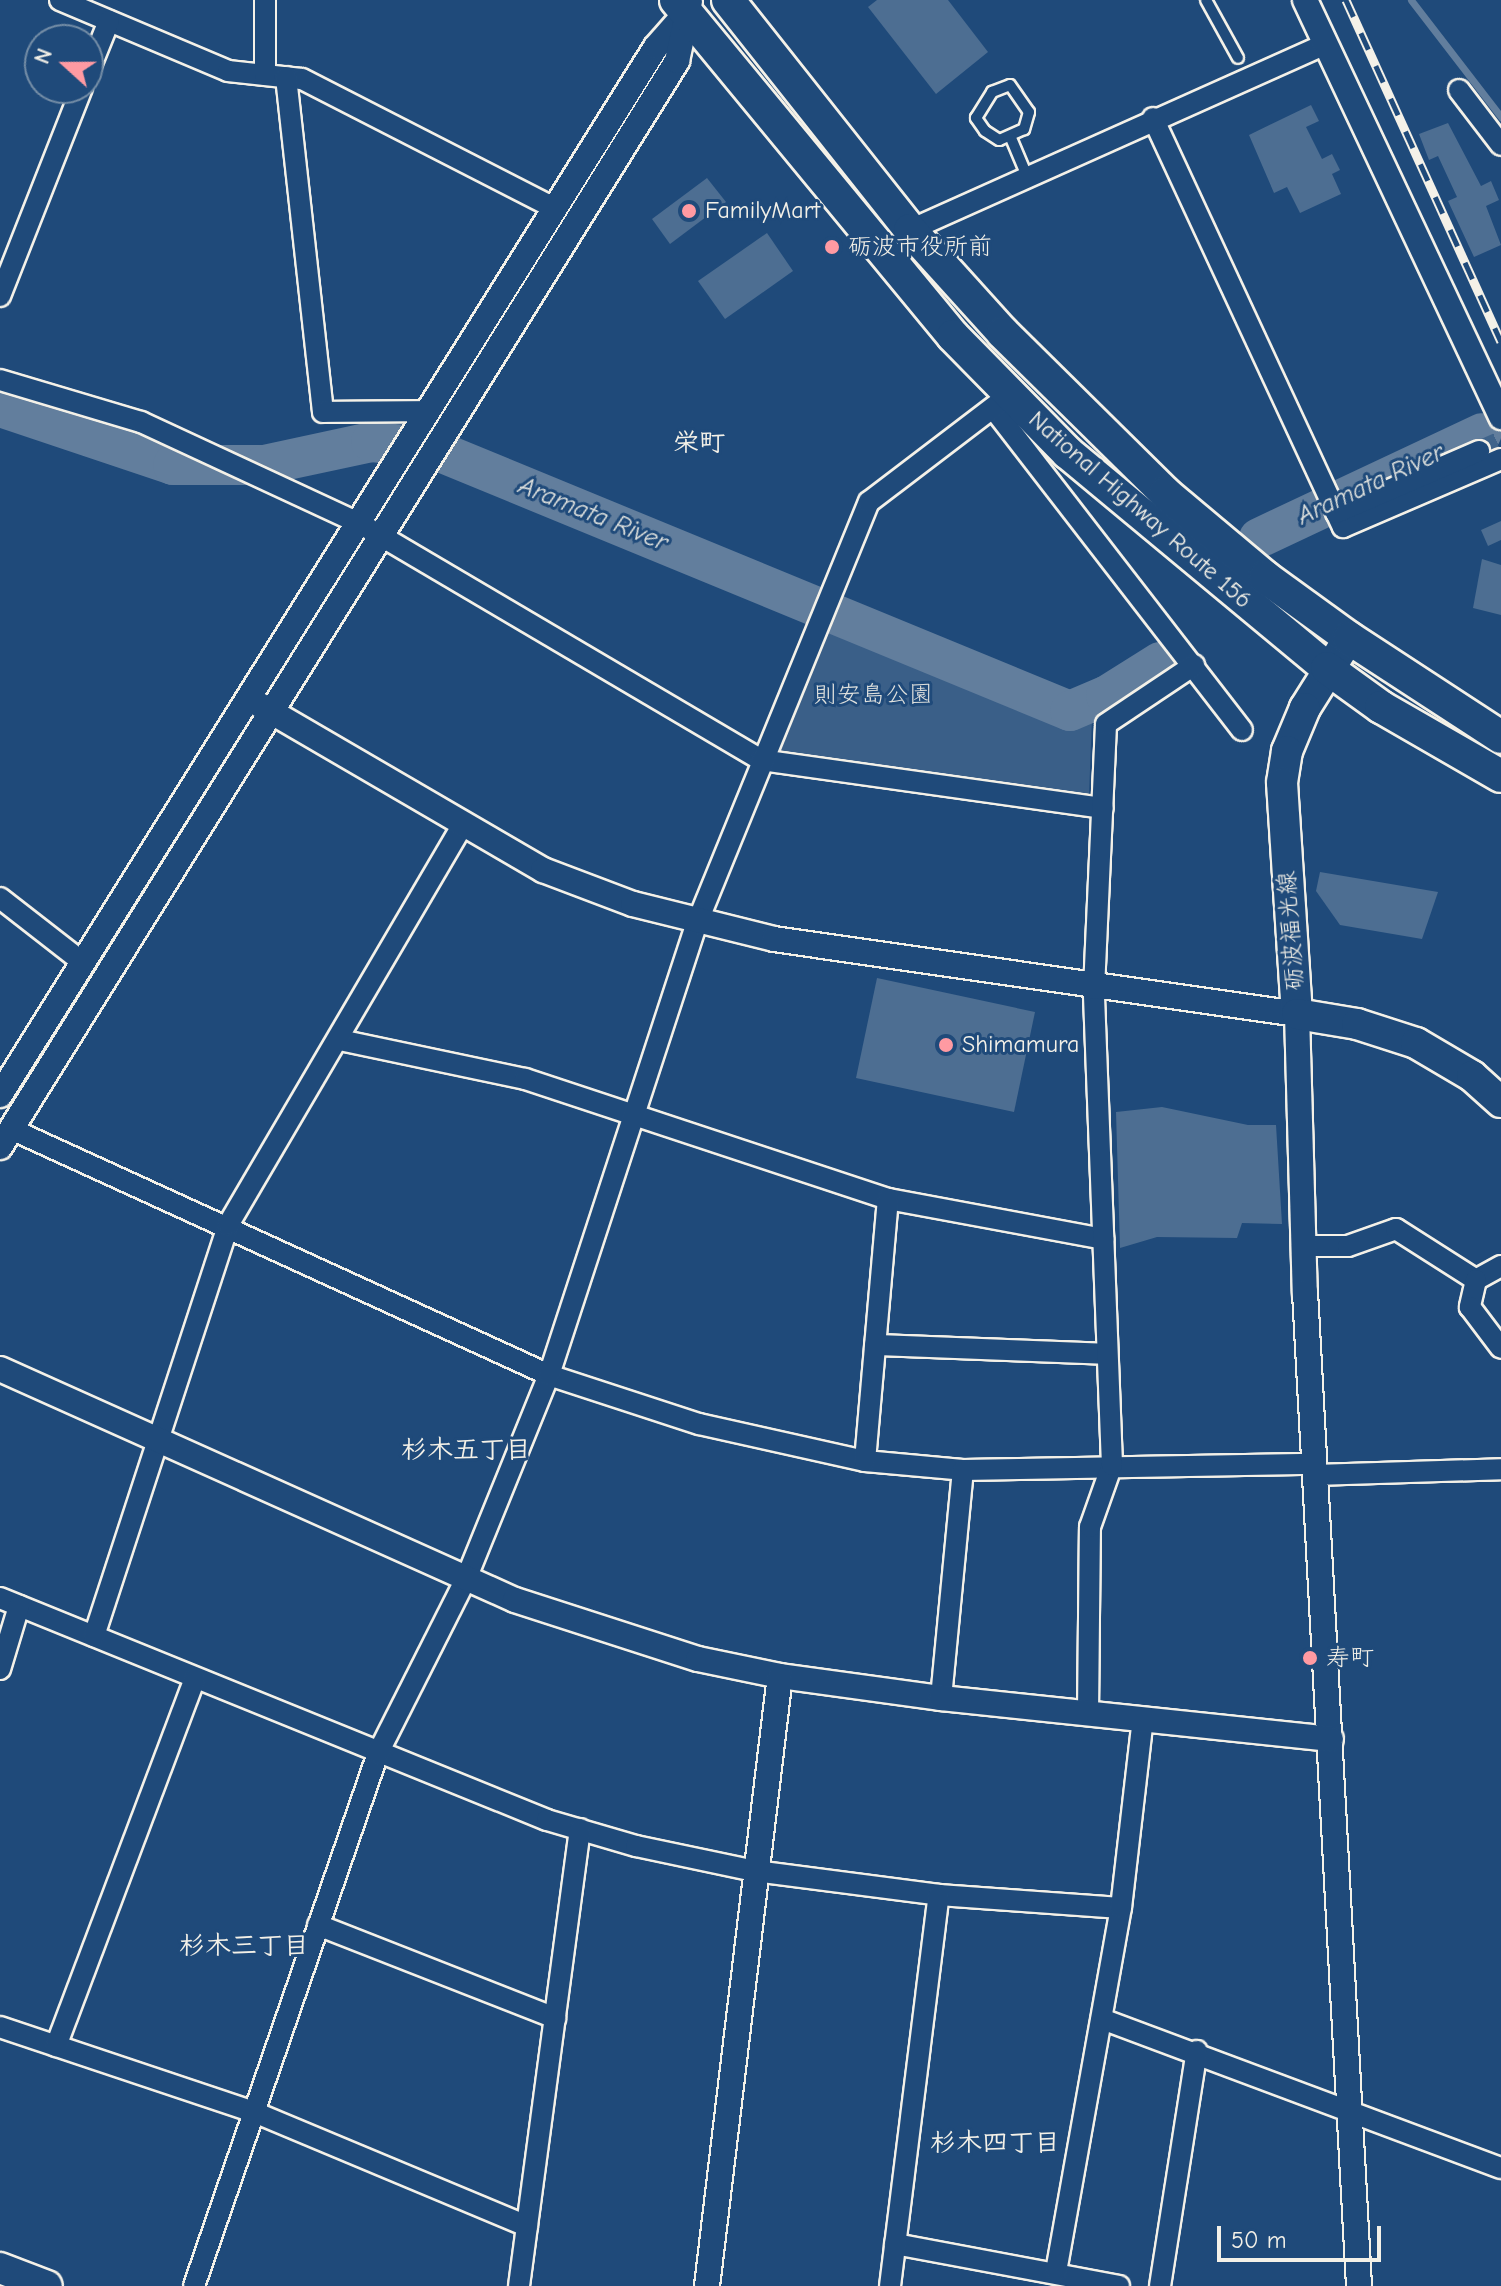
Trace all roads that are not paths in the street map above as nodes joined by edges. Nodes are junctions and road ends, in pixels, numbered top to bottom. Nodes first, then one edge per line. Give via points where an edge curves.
1 (60, 0) edge
2 (265, 0) edge
3 (728, 0) edge
4 (1206, 0) edge
5 (1305, 0) edge
6 (684, 5) edge
7 (109, 21) junction
8 (104, 33) edge
9 (1326, 44) junction
10 (1238, 58) dead end
11 (275, 76) junction
12 (1459, 90) dead end
13 (76, 104) edge
14 (1153, 118) junction
15 (1011, 138) junction
16 (1501, 145) edge
17 (1027, 176) junction
18 (556, 209) junction
19 (910, 230) junction
20 (0, 296) edge
21 (0, 380) edge
22 (1002, 401) junction
23 (429, 411) junction
24 (1501, 417) edge
25 (1479, 451) tunnel mouth
26 (1501, 459) tunnel mouth
27 (1336, 513) junction
28 (359, 523) junction
29 (384, 536) junction
30 (1349, 638) junction
31 (1194, 665) junction
32 (1327, 668) junction
33 (251, 700) junction
34 (273, 713) junction
35 (1242, 730) dead end
36 (1501, 737) edge
37 (761, 760) junction
38 (1501, 776) edge
39 (1103, 808) junction
40 (463, 825) junction
41 (0, 898) edge
42 (697, 923) junction
43 (81, 961) junction
44 (1094, 989) junction
45 (1297, 1014) junction
46 (340, 1040) junction
47 (0, 1095) edge
48 (1501, 1102) edge
49 (633, 1117) junction
50 (6, 1138) edge
51 (888, 1199) junction
52 (228, 1225) junction
53 (1103, 1239) junction
54 (1303, 1246) junction
55 (1501, 1266) edge
56 (1476, 1280) junction
57 (875, 1345) junction
58 (1501, 1348) edge
59 (1107, 1354) junction
60 (0, 1369) edge
61 (549, 1375) junction
62 (156, 1440) junction
63 (865, 1461) junction
64 (1112, 1465) junction
65 (1501, 1469) edge
66 (963, 1470) junction
67 (1315, 1470) junction
68 (466, 1579) junction
69 (10, 1602) edge
70 (94, 1636) junction
71 (0, 1669) edge
72 (780, 1676) junction
73 (195, 1678) junction
74 (941, 1698) junction
75 (1088, 1713) junction
76 (1143, 1718) junction
77 (1331, 1739) junction
78 (378, 1753) junction
79 (580, 1829) junction
80 (755, 1871) junction
81 (939, 1895) junction
82 (1121, 1908) junction
83 (318, 1925) junction
84 (555, 2018) junction
85 (1102, 2019) junction
86 (0, 2027) edge
87 (56, 2046) junction
88 (1197, 2051) junction
89 (1351, 2109) junction
90 (254, 2112) junction
91 (1501, 2168) edge
92 (527, 2226) junction
93 (895, 2244) junction
94 (1056, 2272) junction
95 (10, 2276) edge
96 (47, 2286) edge
97 (194, 2286) edge
98 (519, 2286) edge
99 (707, 2286) edge
100 (890, 2286) edge
101 (1119, 2286) edge
102 (1160, 2286) edge
103 (1359, 2286) edge

1 - 7 street
2 - 11 street
3 - 19 highway, National Highway Route 156
4 - 10 lane
5 - 9 street
6 - 18 street
6 - 22 highway, National Highway Route 156
6 - 29 street via 677,61
7 - 8 street
7 - 11 street via 228,71
9 - 14 street
9 - 24 street
11 - 18 street via 302,79
11 - 23 street via 323,412
12 - 16 street
13 - 20 street
14 - 17 street
14 - 27 street
15 - 15 lane via 1024,129 1029,112 1010,85 992,92 976,118 999,140
15 - 17 lane
17 - 19 street
18 - 23 street
19 - 30 highway, National Highway Route 156 via 1003,333 1165,493 1265,577
21 - 28 street via 141,422
22 - 31 street
22 - 32 highway, National Highway Route 156
22 - 37 street via 869,502
23 - 28 street
25 - 27 street
26 - 27 street via 1343,527
28 - 29 street
28 - 33 street
29 - 34 street
29 - 37 street
30 - 32 main road, 砺波福光線
30 - 36 highway, National Highway Route 156
31 - 35 street
31 - 39 street via 1106,724
32 - 38 highway, National Highway Route 156 via 1381,707
32 - 45 main road, 砺波福光線 via 1287,751 1282,783
33 - 34 street
33 - 43 street
34 - 40 street
34 - 50 street
37 - 39 street
37 - 42 street
39 - 44 street
40 - 42 street via 543,870
40 - 46 street
41 - 43 street
42 - 44 street
42 - 49 street
43 - 47 street
44 - 45 street
44 - 53 street
45 - 48 main road, 砺波福光線 via 1357,1024 1416,1043 1472,1076
45 - 54 street
46 - 49 street via 525,1079
46 - 52 street
49 - 51 street
49 - 61 street
50 - 52 street
51 - 53 street
51 - 57 street
52 - 61 street
52 - 62 street
53 - 59 street
54 - 56 street via 1348,1246 1396,1229
54 - 67 street
55 - 56 street
56 - 58 street via 1470,1307
57 - 59 street
57 - 63 street
59 - 64 street
60 - 62 street
61 - 63 street via 699,1424
61 - 68 street
62 - 68 street
62 - 70 street
63 - 66 street
64 - 66 street
64 - 67 street
64 - 75 street via 1090,1527
65 - 67 street
66 - 74 street
67 - 77 street
68 - 72 street via 610,1634
68 - 78 street
69 - 70 street
69 - 71 street
70 - 73 street
72 - 74 street
72 - 80 street
73 - 78 street
73 - 87 street
74 - 75 street
75 - 76 street
76 - 77 street
76 - 82 street
77 - 89 street
78 - 79 street
78 - 83 street
79 - 80 street
79 - 84 street
80 - 81 street
80 - 99 street
81 - 82 street
81 - 93 street
82 - 85 street
83 - 84 street
83 - 90 street
84 - 92 street
85 - 88 street
85 - 94 street
86 - 87 street
87 - 90 street
88 - 89 street
88 - 102 street
89 - 91 street
89 - 103 street
90 - 92 street
90 - 97 street
92 - 98 street
93 - 94 street
93 - 100 street
94 - 101 street
95 - 96 main road

